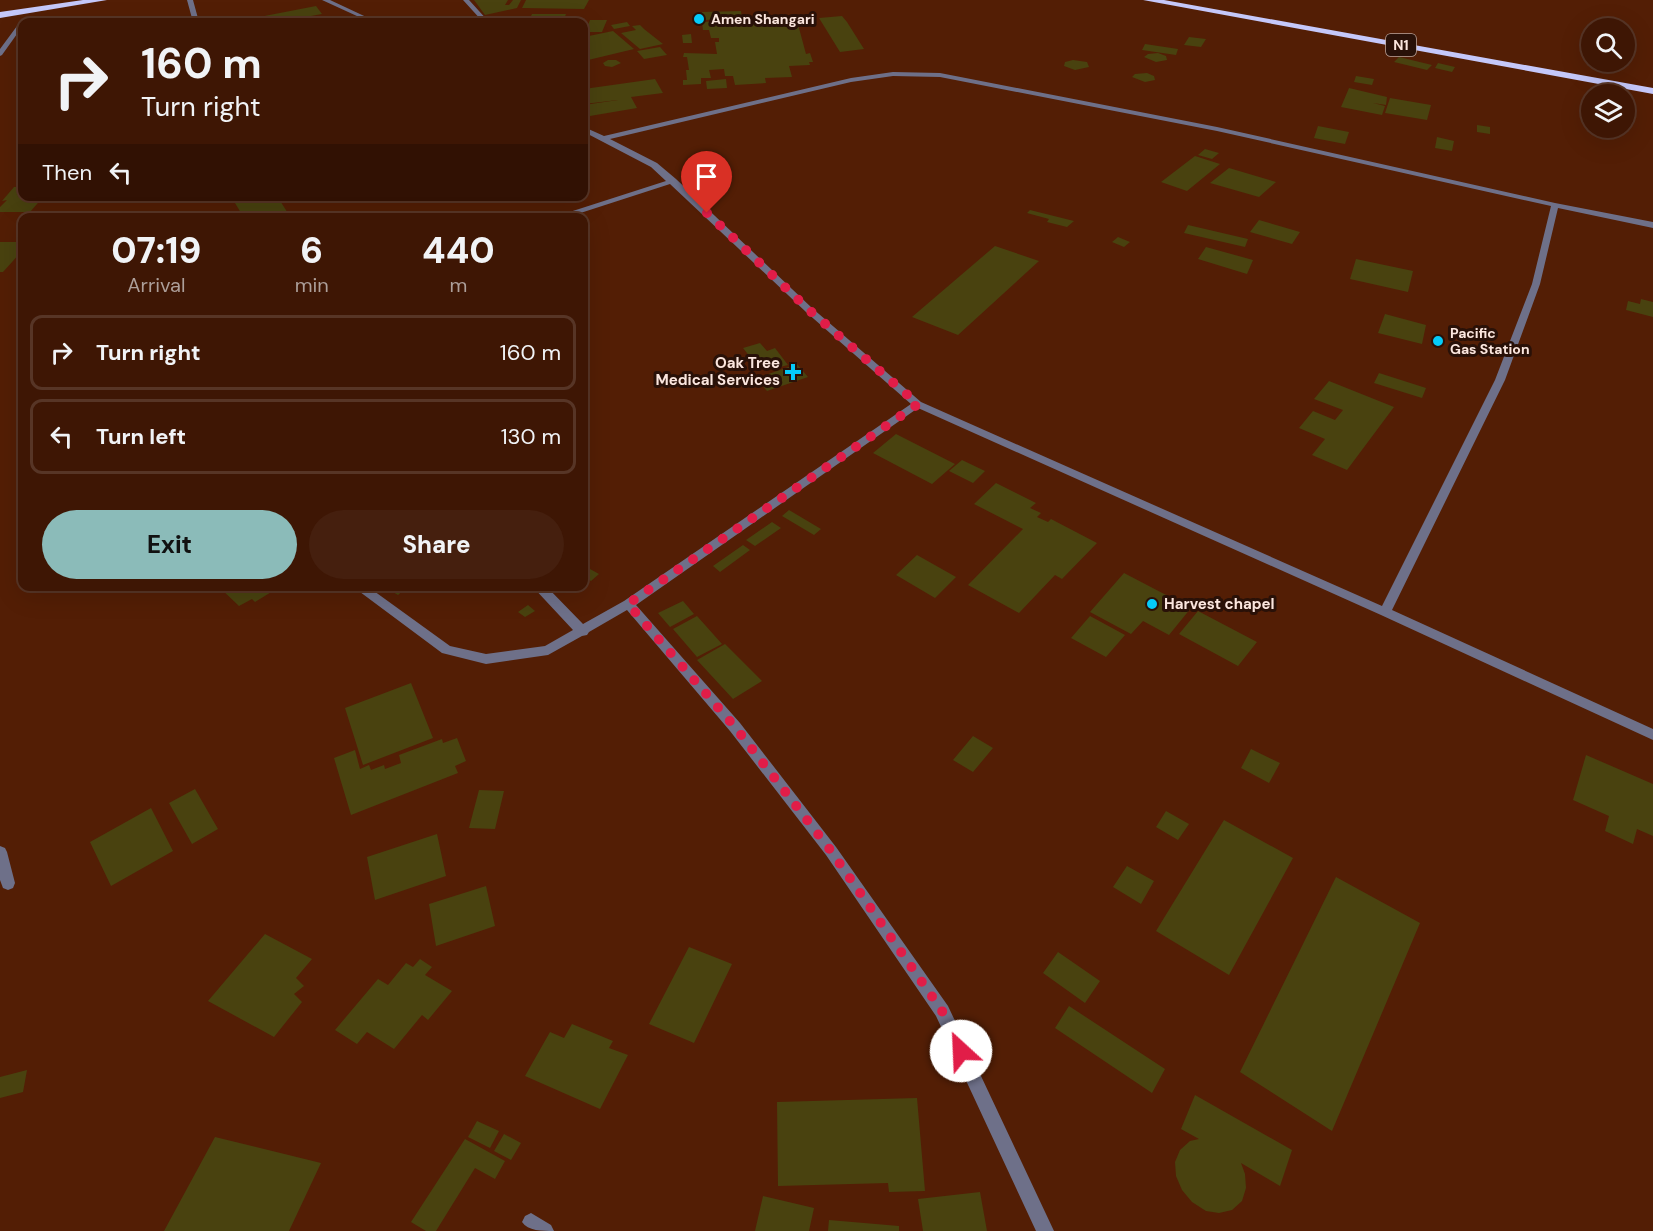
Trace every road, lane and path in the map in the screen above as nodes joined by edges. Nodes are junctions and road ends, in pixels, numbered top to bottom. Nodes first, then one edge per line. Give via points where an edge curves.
1 (102, 0) edge
2 (190, 0) edge
3 (325, 0) edge
4 (466, 0) edge
5 (1148, 0) edge
6 (31, 11) junction
7 (0, 15) edge
8 (26, 18) edge
9 (195, 18) edge
10 (365, 18) edge
11 (482, 18) edge
12 (18, 30) edge
13 (0, 54) edge
14 (1653, 91) edge
15 (588, 131) edge
16 (605, 138) junction
17 (673, 181) junction
18 (1555, 205) junction
19 (571, 213) edge
20 (1653, 225) edge
21 (918, 404) junction
22 (365, 591) edge
23 (543, 591) edge
24 (628, 604) junction
25 (1385, 612) junction
26 (584, 632) junction
27 (1653, 735) edge
28 (0, 852) edge
29 (8, 883) dead end
30 (1045, 1231) edge

1 - 6 highway
2 - 9 street
3 - 10 street
4 - 11 street
5 - 14 highway, N1
6 - 7 highway
6 - 8 street
12 - 13 street
15 - 16 street
16 - 17 street via 654,165
16 - 18 street via 851,80 893,74 940,75 1217,129
17 - 19 street
17 - 21 street via 809,310
18 - 20 street
18 - 25 street via 1536,284 1504,371
21 - 24 street
21 - 25 street
22 - 26 street via 446,650 486,659 548,650
23 - 26 street
24 - 26 street
24 - 30 street via 742,735 831,851 942,1011
25 - 27 street
28 - 29 street

